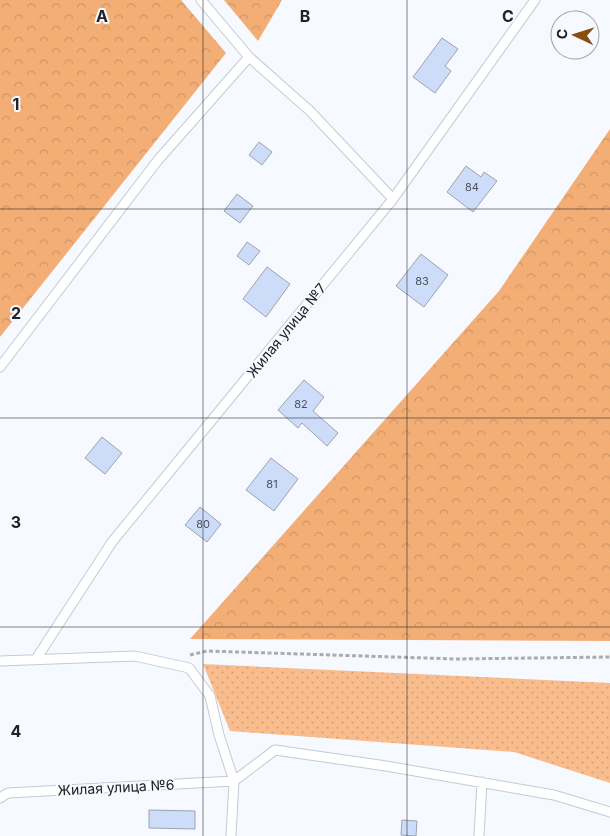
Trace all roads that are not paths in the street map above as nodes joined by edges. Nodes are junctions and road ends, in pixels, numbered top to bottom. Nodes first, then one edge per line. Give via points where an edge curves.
1 (201, 0) edge
2 (535, 0) edge
3 (249, 57) junction
4 (393, 199) junction
5 (0, 367) edge
6 (36, 659) junction
7 (0, 661) edge
8 (234, 781) junction
9 (482, 782) junction
10 (0, 798) edge
11 (610, 812) edge
12 (231, 836) edge
13 (479, 836) edge

1 - 3 lane
2 - 4 lane, Жилая улица №7
3 - 4 lane via 310,111
3 - 5 lane via 158,160
4 - 6 lane, Жилая улица №7 via 112,542
6 - 7 lane
6 - 8 lane via 136,656 190,668 210,696
8 - 9 lane via 275,750
8 - 10 lane, Жилая улица №6 via 8,793
8 - 12 lane
9 - 11 lane via 554,795
9 - 13 lane

